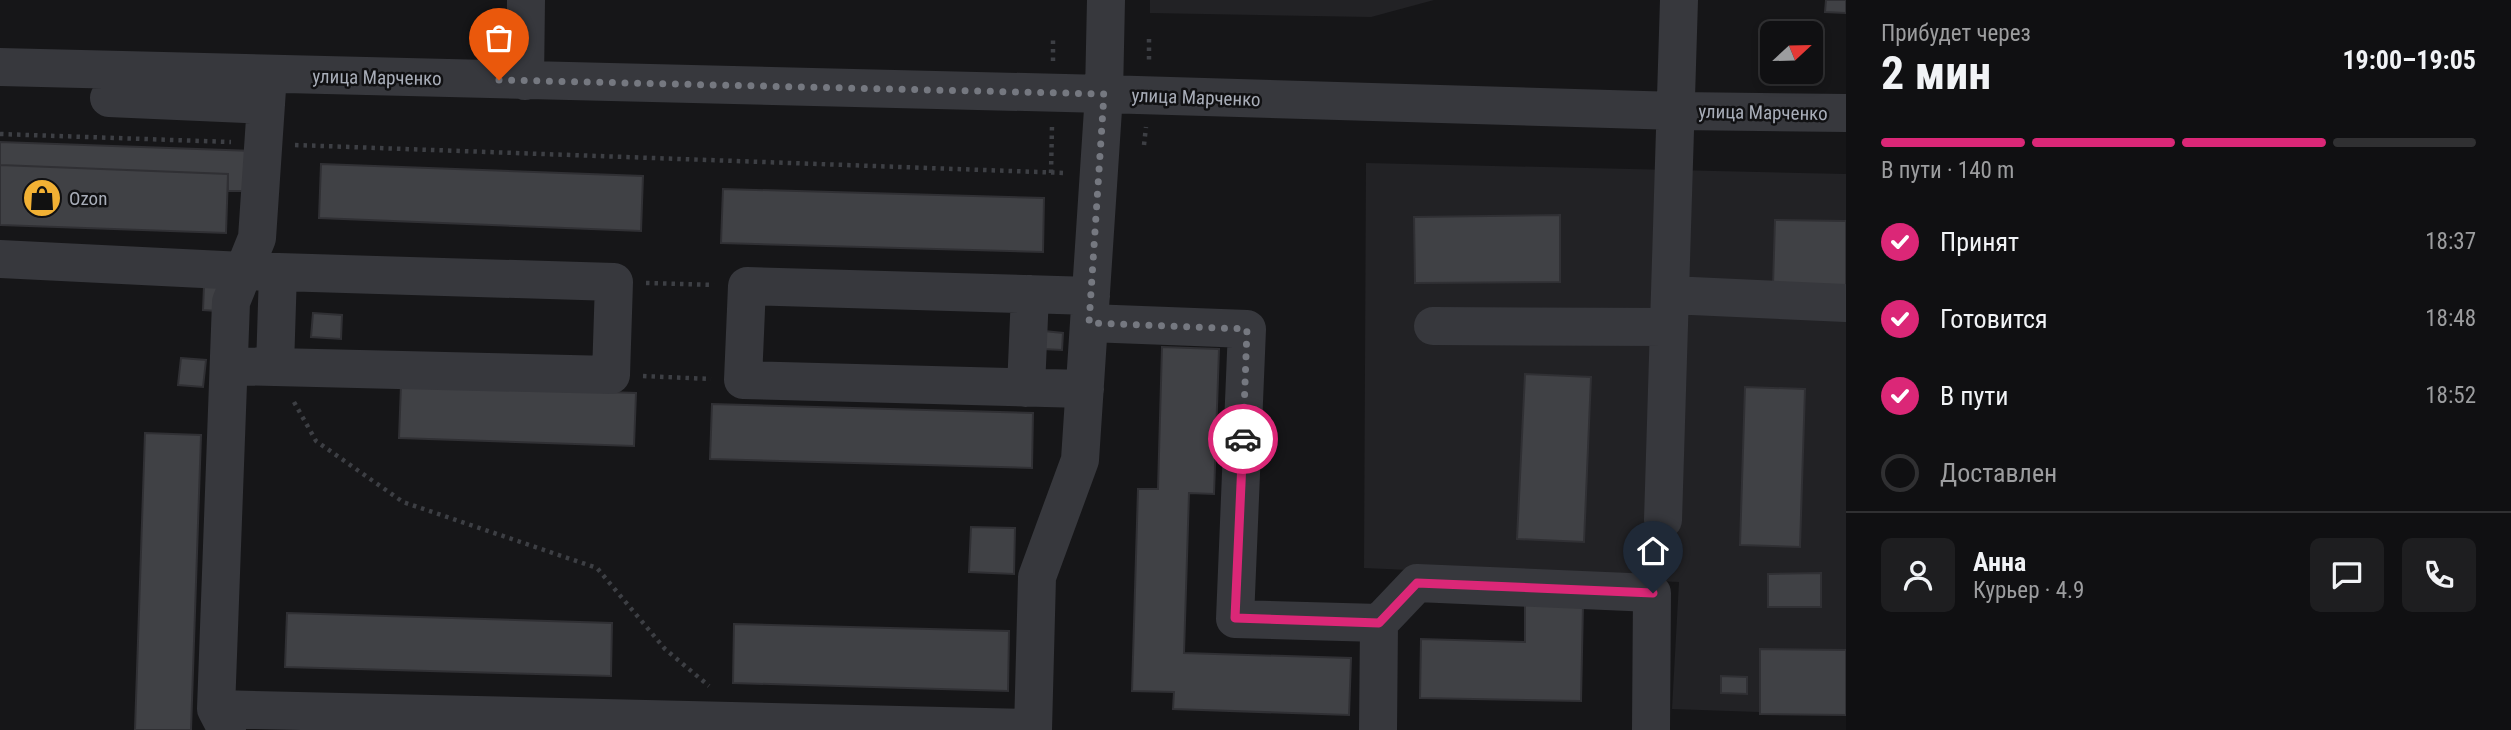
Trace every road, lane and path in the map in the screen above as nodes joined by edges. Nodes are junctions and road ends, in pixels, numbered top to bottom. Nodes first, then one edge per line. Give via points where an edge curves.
1 (526, 0) edge
2 (1105, 0) edge
3 (1679, 0) edge
4 (0, 67) edge
5 (524, 81) junction
6 (267, 90) junction
7 (1104, 94) junction
8 (109, 98) dead end
9 (1678, 111) junction
10 (1846, 113) edge
11 (0, 134) edge
12 (264, 144) junction
13 (1099, 175) junction
14 (0, 259) edge
15 (260, 272) junction
16 (614, 282) junction
17 (747, 286) junction
18 (1030, 294) junction
19 (1846, 303) edge
20 (1090, 309) junction
21 (1669, 311) junction
22 (1433, 326) dead end
23 (229, 366) junction
24 (275, 367) junction
25 (611, 375) junction
26 (743, 380) junction
27 (1026, 388) junction
28 (1085, 389) junction
29 (1663, 520) dead end
30 (1379, 623) junction
31 (222, 719) edge
32 (750, 721) junction
33 (663, 724) edge
34 (1033, 729) edge
35 (1378, 730) edge
36 (1651, 730) edge

1 - 5 street
2 - 7 street
3 - 9 street
4 - 6 street, улица Марченко
5 - 6 street, улица Марченко
5 - 7 street, улица Марченко
6 - 8 street
6 - 12 street
7 - 9 street, улица Марченко
7 - 13 street
9 - 10 street, улица Марченко
9 - 21 street
11 - 12 path
12 - 13 path
12 - 15 street via 257,237
13 - 20 street
14 - 15 street
15 - 16 street
15 - 23 street via 231,302
15 - 24 street
16 - 17 path
16 - 25 street
17 - 18 street
17 - 26 street
18 - 20 street
18 - 27 street
19 - 21 street
20 - 28 street
20 - 30 street via 1247,329 1235,618
21 - 22 street
21 - 29 street
23 - 24 street
23 - 31 street
24 - 25 street
24 - 32 path via 316,441 403,502 597,568 665,649
25 - 26 path
26 - 27 street
27 - 28 street
28 - 34 street via 1080,460 1037,577
30 - 35 street
30 - 36 street via 1417,583 1653,593
31 - 33 street
32 - 33 street
32 - 34 street

